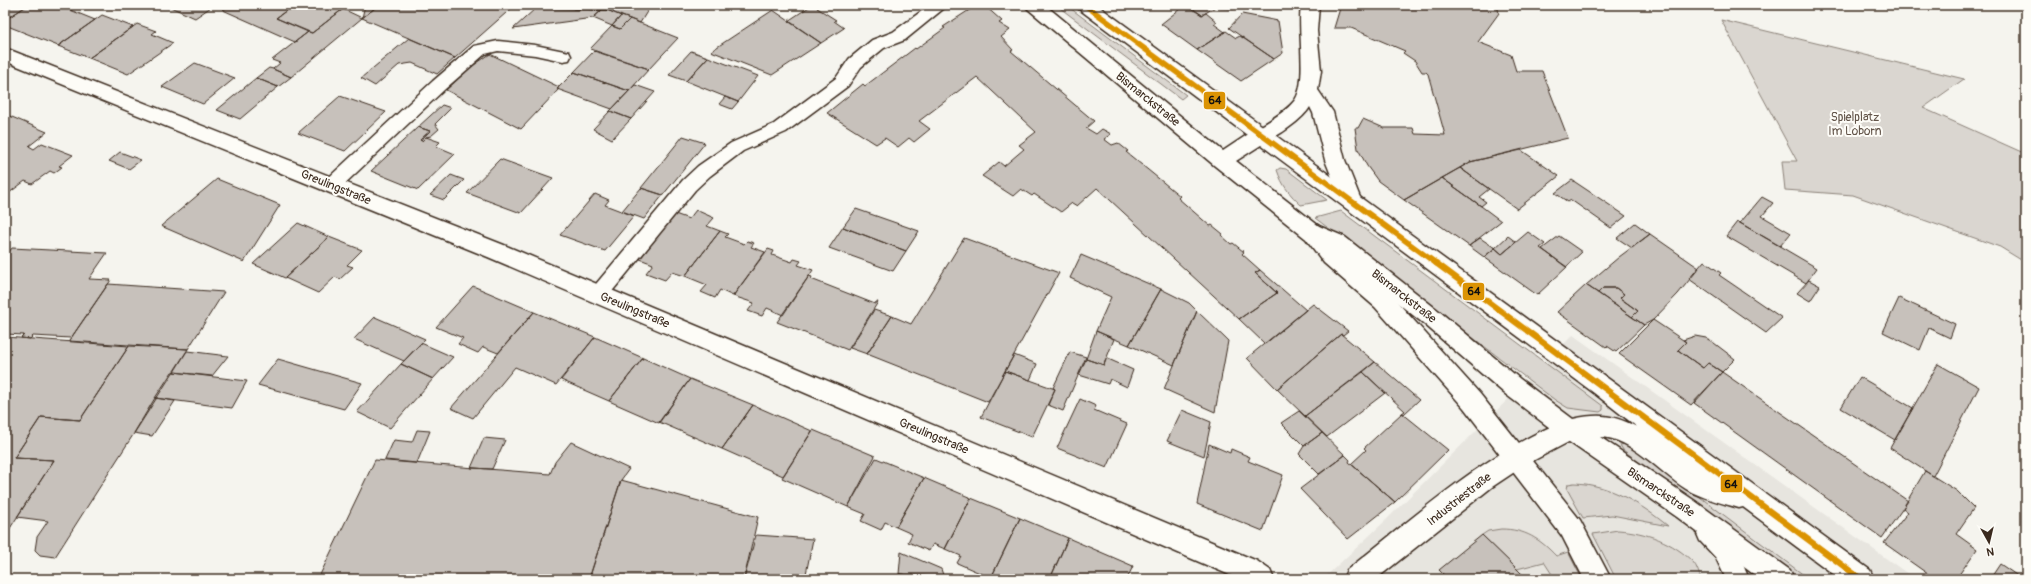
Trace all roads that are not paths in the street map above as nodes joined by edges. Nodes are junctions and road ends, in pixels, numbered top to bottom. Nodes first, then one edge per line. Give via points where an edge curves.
1 (940, 5) edge
2 (1034, 5) edge
3 (1085, 5) edge
4 (1310, 5) edge
5 (5, 54) edge
6 (563, 56) dead end
7 (1310, 92) junction
8 (1262, 136) junction
9 (1222, 161) junction
10 (332, 185) junction
11 (1351, 200) junction
12 (1312, 232) junction
13 (598, 295) junction
14 (1570, 430) junction
15 (1516, 457) junction
16 (1758, 504) junction
17 (1686, 509) junction
18 (1261, 579) edge
19 (1356, 579) edge
20 (1598, 579) edge
21 (1738, 579) edge
22 (1781, 579) edge
23 (1862, 579) edge

1 - 13 lane via 899,36 878,44 856,63 842,82 780,128 737,147 704,172 689,185
2 - 9 main road, Bismarckstraße
3 - 8 main road
4 - 7 main road via 1307,28 1312,81
5 - 10 main road, Greulingstraße
6 - 10 lane via 498,46 480,50
7 - 8 main road via 1295,112
7 - 11 main road via 1323,112 1335,160
8 - 9 main road
8 - 11 main road
9 - 12 main road, Bismarckstraße
10 - 13 main road, Greulingstraße
11 - 16 main road via 1674,438
12 - 14 main road, Bismarckstraße via 1337,243
12 - 15 main road via 1332,257 1383,301 1414,334
13 - 18 main road, Greulingstraße via 1248,570
14 - 15 main road, Industriestraße
14 - 16 main road, Industriestraße via 1589,426 1614,427 1639,440 1696,482
14 - 17 main road, Bismarckstraße
15 - 19 main road, Industriestraße via 1464,493
15 - 20 main road via 1571,528
16 - 23 main road
17 - 21 lane via 1724,551
17 - 22 main road, Bismarckstraße

